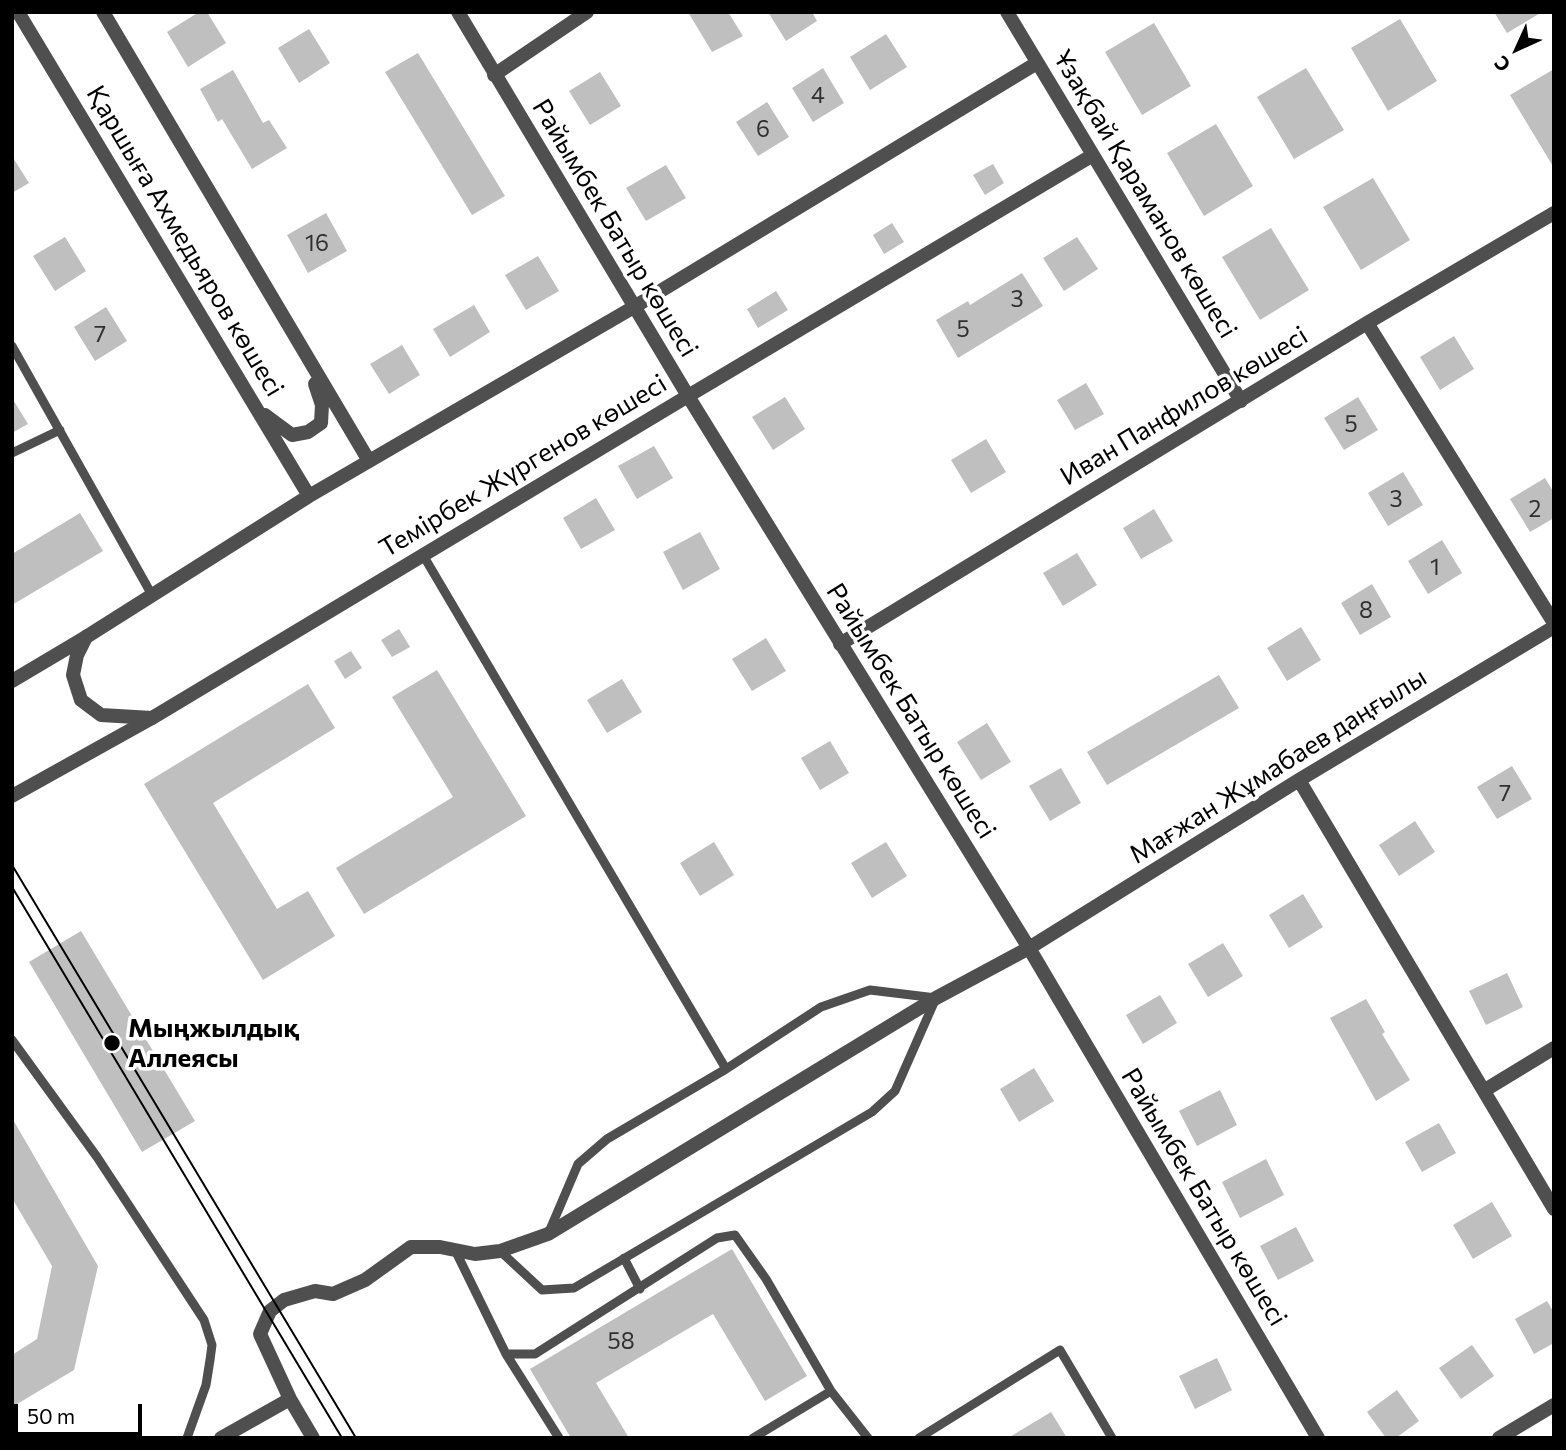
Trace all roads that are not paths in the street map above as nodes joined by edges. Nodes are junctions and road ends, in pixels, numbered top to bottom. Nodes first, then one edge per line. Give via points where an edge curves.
1 (18, 12) edge
2 (103, 12) edge
3 (458, 12) edge
4 (587, 12) edge
5 (1007, 12) edge
6 (1037, 63) junction
7 (494, 75) junction
8 (1093, 155) junction
9 (1554, 213) edge
10 (634, 307) junction
11 (1367, 323) junction
12 (12, 346) edge
13 (307, 360) junction
14 (688, 396) junction
15 (1241, 401) junction
16 (255, 404) junction
17 (60, 430) junction
18 (12, 453) edge
19 (369, 461) junction
20 (309, 496) junction
21 (423, 555) junction
22 (152, 595) junction
23 (1554, 625) edge
24 (86, 637) junction
25 (840, 644) junction
26 (12, 681) edge
27 (152, 718) junction
28 (1299, 779) junction
29 (12, 796) edge
30 (1029, 948) junction
31 (936, 998) junction
32 (12, 1040) edge
33 (1554, 1048) edge
34 (726, 1069) junction
35 (1485, 1090) junction
36 (1554, 1209) edge
37 (548, 1234) junction
38 (455, 1250) junction
39 (500, 1251) junction
40 (624, 1258) junction
41 (639, 1289) junction
42 (506, 1354) junction
43 (831, 1391) junction
44 (290, 1399) junction
45 (1554, 1405) edge
46 (866, 1437) edge
47 (187, 1438) edge
48 (221, 1438) edge
49 (313, 1438) edge
50 (559, 1438) edge
51 (754, 1438) edge
52 (919, 1438) edge
53 (1112, 1438) edge
54 (1318, 1438) edge
55 (1499, 1438) edge

1 - 16 street, Қаршыға Ахмедьяров көшесі
2 - 13 street, Қаршыға Ахмедьяров көшесі
3 - 7 street, Райымбек Батыр көшесі
4 - 7 street
5 - 6 street, Ұзақбай Қараманов көшесі
6 - 8 street, Ұзақбай Қараманов көшесі
6 - 10 street
7 - 10 street, Райымбек Батыр көшесі
8 - 14 street, Темірбек Жүргенов көшесі
8 - 15 street, Ұзақбай Қараманов көшесі
9 - 11 street, Иван Панфилов көшесі
10 - 14 street, Райымбек Батыр көшесі
10 - 19 street
11 - 15 street, Иван Панфилов көшесі
11 - 23 street
12 - 17 lane
13 - 16 street via 322,405 321,423 309,432 292,435
13 - 19 street, Қаршыға Ахмедьяров көшесі
14 - 21 street, Темірбек Жүргенов көшесі
14 - 25 street, Райымбек Батыр көшесі
15 - 25 street, Иван Панфилов көшесі
16 - 20 street, Қаршыға Ахмедьяров көшесі
17 - 18 lane
17 - 22 lane
19 - 20 street
20 - 22 street
21 - 27 street, Темірбек Жүргенов көшесі
21 - 34 lane
22 - 24 street
23 - 28 street, Мағжан Жұмабаев даңғылы
24 - 26 street
24 - 27 street via 73,675 81,700 101,715
25 - 30 street, Райымбек Батыр көшесі
27 - 29 street, Темірбек Жүргенов көшесі
28 - 30 street, Мағжан Жұмабаев даңғылы
28 - 35 street
30 - 31 street, Мағжан Жұмабаев даңғылы
30 - 54 street, Райымбек Батыр көшесі
31 - 34 lane via 870,990 821,1007
31 - 37 street, Мағжан Жұмабаев даңғылы
31 - 40 lane via 895,1091 872,1112
32 - 47 lane via 97,1157 204,1320 212,1345 210,1360
33 - 35 street
34 - 37 lane via 607,1139 578,1164
35 - 36 street
37 - 39 street, Мағжан Жұмабаев даңғылы
38 - 39 street, Мағжан Жұмабаев даңғылы via 475,1254
38 - 42 lane
38 - 44 street, Мағжан Жұмабаев даңғылы via 411,1247 365,1280 333,1294 298,1294 270,1311 260,1334
39 - 40 lane via 542,1290 573,1288
40 - 41 lane
41 - 42 lane via 535,1354
41 - 43 lane via 716,1238 735,1235
42 - 50 lane
43 - 46 lane
43 - 51 lane
44 - 48 street
44 - 49 street, Мағжан Жұмабаев даңғылы
45 - 55 street
52 - 53 lane via 1060,1350

